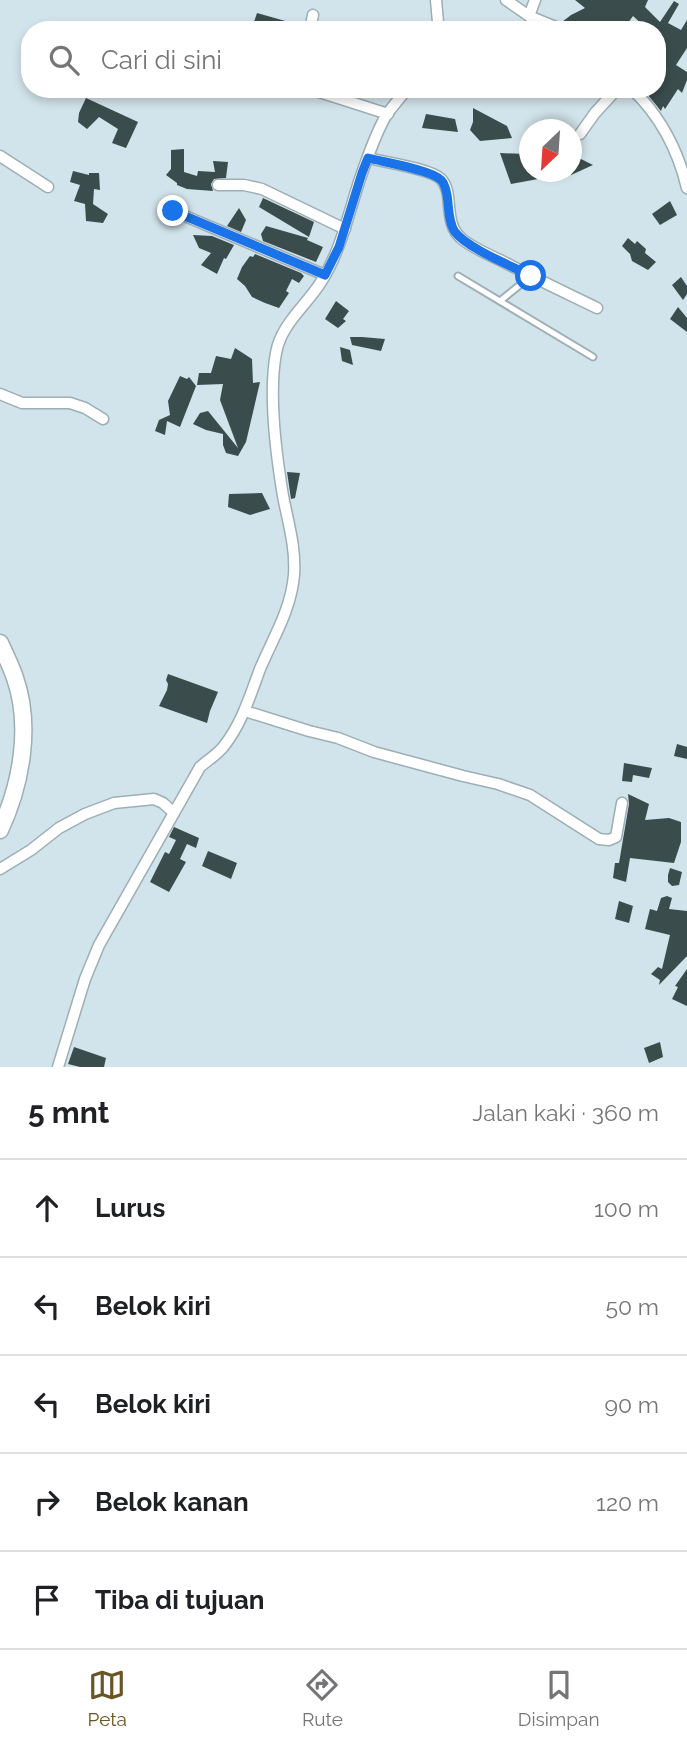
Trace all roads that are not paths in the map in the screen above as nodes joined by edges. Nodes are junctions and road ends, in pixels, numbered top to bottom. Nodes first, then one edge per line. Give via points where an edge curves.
1 (436, 0) edge
2 (506, 0) edge
3 (535, 0) edge
4 (313, 15) dead end
5 (529, 16) junction
6 (312, 21) edge
7 (438, 21) edge
8 (541, 21) edge
9 (338, 98) edge
10 (400, 98) edge
11 (609, 98) edge
12 (640, 98) edge
13 (387, 114) junction
14 (582, 131) edge
15 (0, 156) edge
16 (368, 158) junction
17 (218, 185) dead end
18 (48, 187) dead end
19 (687, 188) edge
20 (173, 211) dead end
21 (345, 229) junction
22 (325, 275) junction
23 (458, 276) dead end
24 (531, 276) junction
25 (500, 301) junction
26 (597, 308) dead end
27 (593, 357) dead end
28 (0, 394) edge
29 (103, 419) dead end
30 (0, 643) edge
31 (245, 711) junction
32 (622, 803) dead end
33 (174, 813) junction
34 (0, 831) edge
35 (0, 869) edge
36 (58, 1067) edge

1 - 7 street
2 - 5 street
3 - 5 street
4 - 6 street
5 - 8 street
9 - 13 street
10 - 13 street
11 - 14 street
12 - 19 street via 665,131
13 - 16 street
15 - 18 street
16 - 21 street
16 - 24 street via 440,179 457,234
17 - 21 street via 262,189
20 - 22 street
21 - 22 street
22 - 31 street via 290,321 276,353 274,421 294,572 286,611
23 - 25 lane
24 - 25 lane
24 - 26 street
25 - 27 lane
28 - 29 street via 22,402 70,402
30 - 34 main road via 16,680 23,736 15,793
31 - 32 street via 374,752 498,784 530,796 599,839 614,839 618,834
31 - 33 street via 223,748 200,767
33 - 35 street via 154,799 114,803 59,828
33 - 36 street via 99,945

